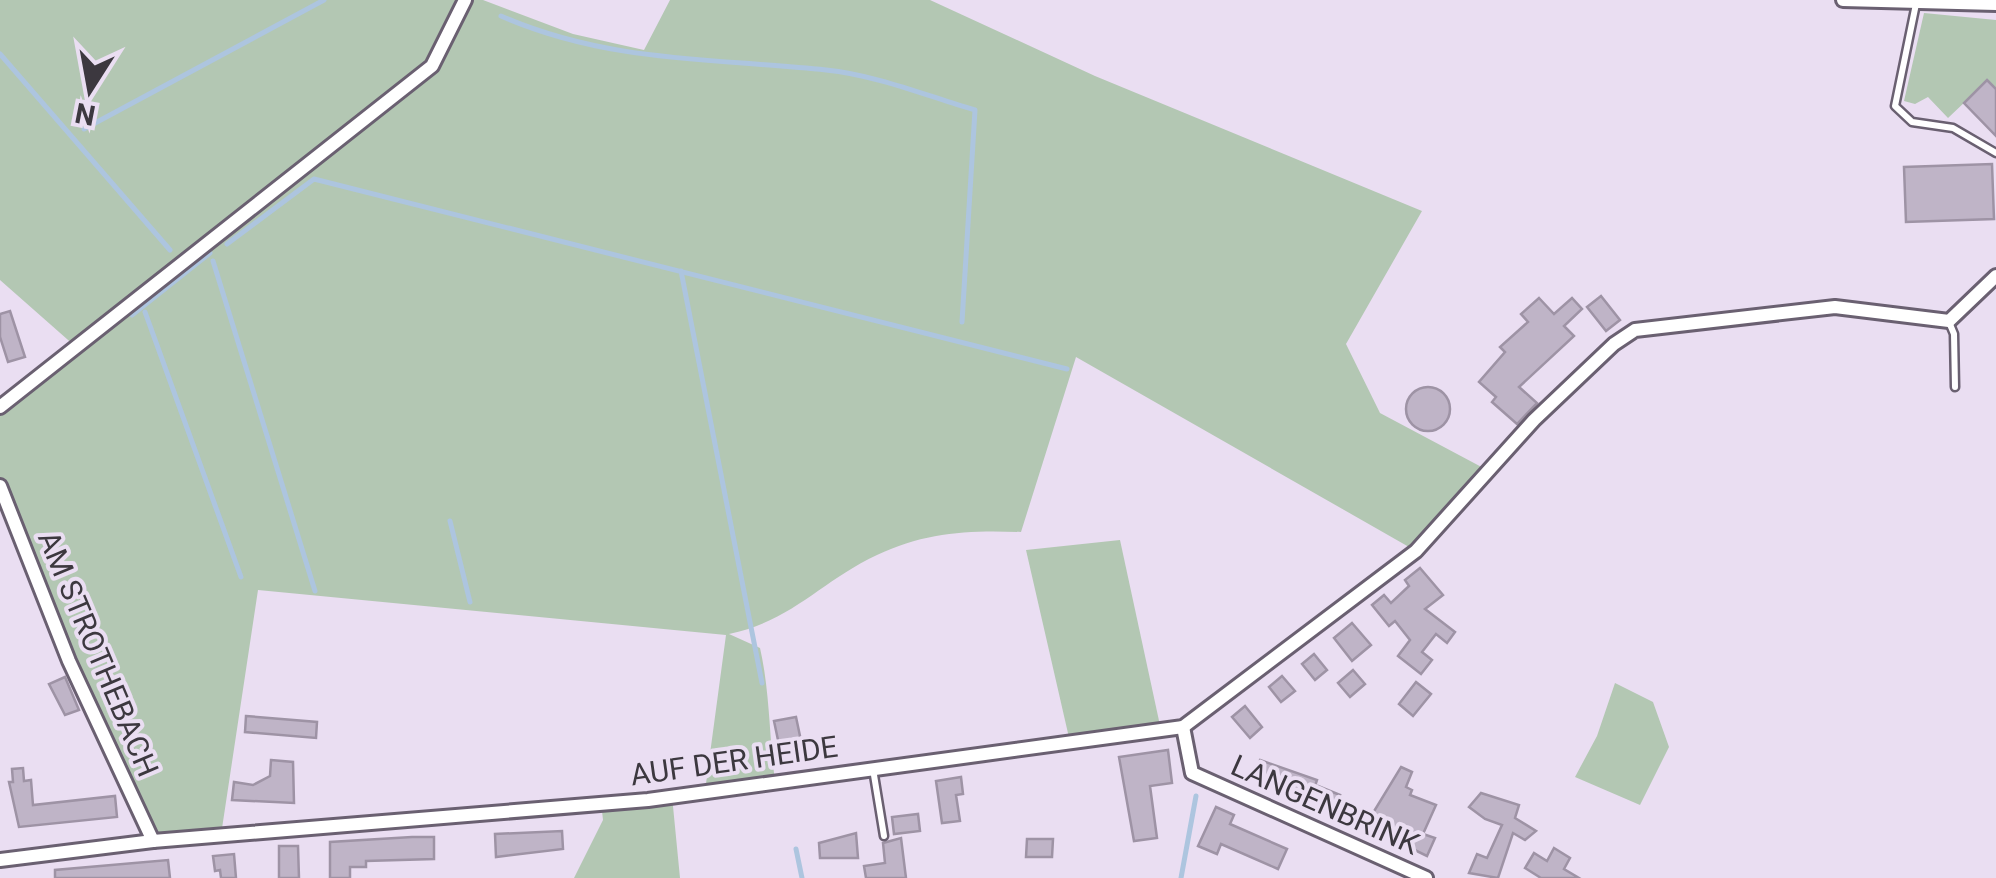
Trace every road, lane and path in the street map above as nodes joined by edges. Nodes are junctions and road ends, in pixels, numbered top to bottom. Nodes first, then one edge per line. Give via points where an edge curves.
1 (465, 0) edge
2 (1843, 0) edge
3 (1916, 2) junction
4 (1996, 4) edge
5 (1996, 153) edge
6 (1996, 276) edge
7 (1949, 321) junction
8 (1955, 387) dead end
9 (0, 408) edge
10 (0, 486) edge
11 (1182, 727) junction
12 (873, 768) junction
13 (884, 836) dead end
14 (152, 840) junction
15 (0, 860) edge
16 (1426, 878) edge

1 - 9 street via 432,66
2 - 3 street
3 - 4 street
3 - 5 lane via 1895,106 1912,122 1953,128
6 - 7 street
7 - 8 lane
7 - 11 street, AUF DER HEIDE via 1836,308 1635,330 1534,420 1416,551
10 - 14 street, AM STROTHEBACH via 69,661
11 - 12 street, AUF DER HEIDE
11 - 16 street, LANGENBRINK via 1192,773
12 - 13 lane
12 - 14 street, AUF DER HEIDE via 648,800
14 - 15 street, AUF DER HEIDE

